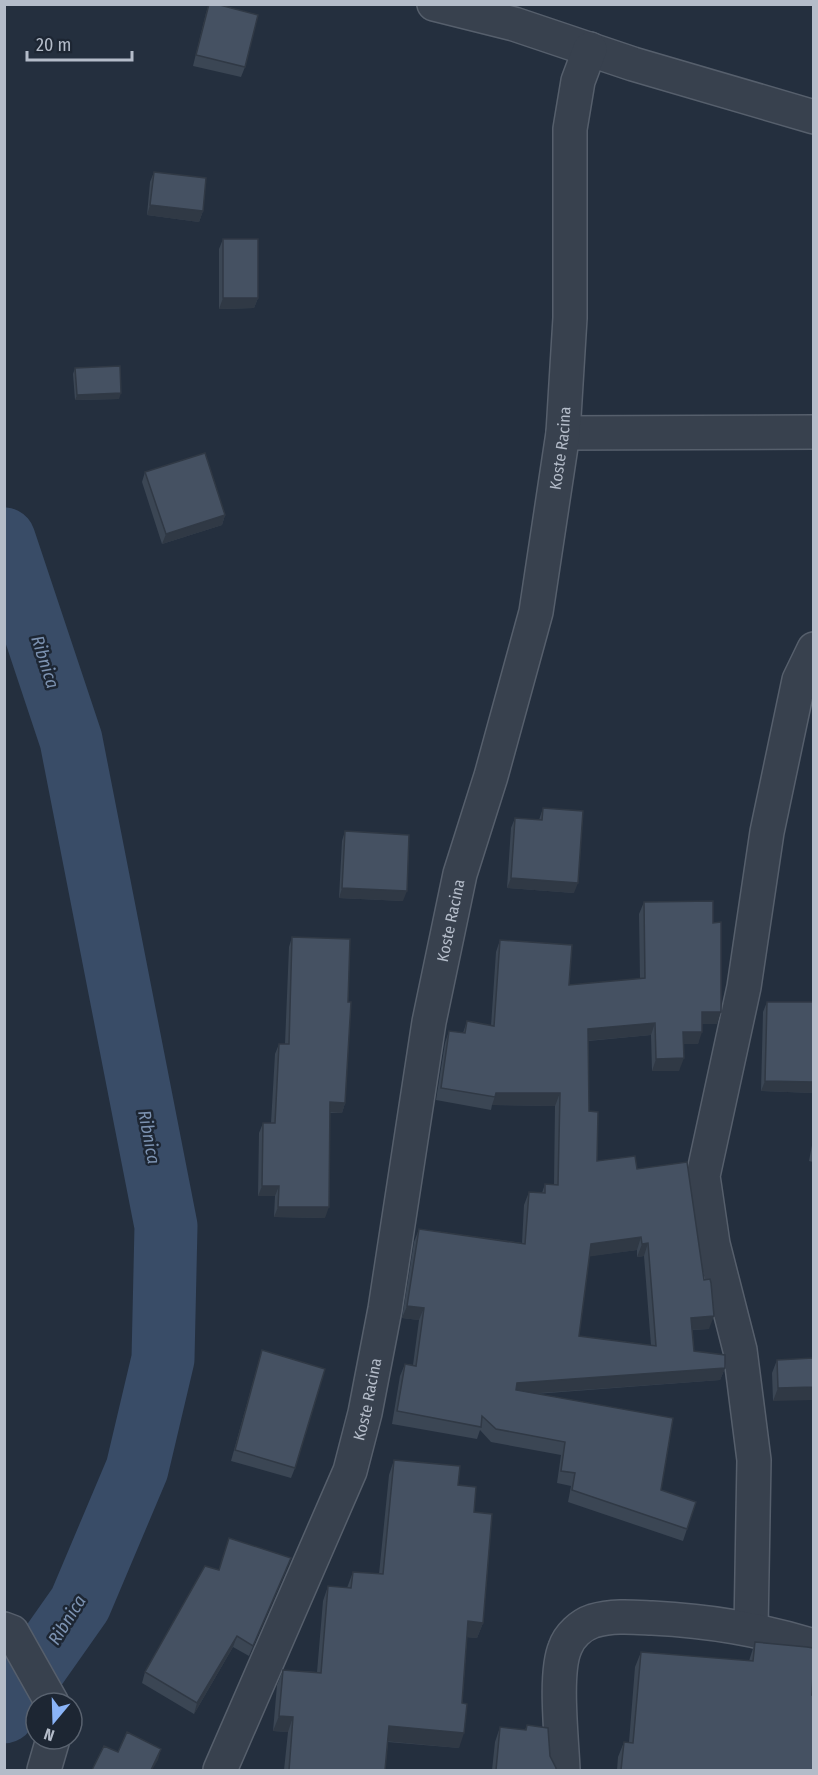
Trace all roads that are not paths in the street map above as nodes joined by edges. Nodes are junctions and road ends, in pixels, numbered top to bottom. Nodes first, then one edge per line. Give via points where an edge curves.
1 (434, 4) edge
2 (590, 49) junction
3 (813, 117) edge
4 (813, 432) edge
5 (563, 433) junction
6 (813, 649) edge
7 (751, 1629) junction
8 (8, 1630) edge
9 (813, 1646) edge
10 (45, 1691) edge
11 (50, 1751) edge
12 (44, 1770) edge
13 (220, 1770) edge
14 (563, 1770) edge

1 - 2 street
2 - 3 street
2 - 5 street, Koste Racina via 578,81 570,129 570,318
4 - 5 street
5 - 13 street, Koste Racina via 536,612 460,874 429,1022 385,1309 350,1472
6 - 7 street via 799,680 770,821 744,987 703,1176 713,1244 740,1350 754,1460
7 - 9 street
7 - 14 street via 615,1616 592,1621 577,1630 565,1647 560,1670
8 - 10 street
11 - 12 street

